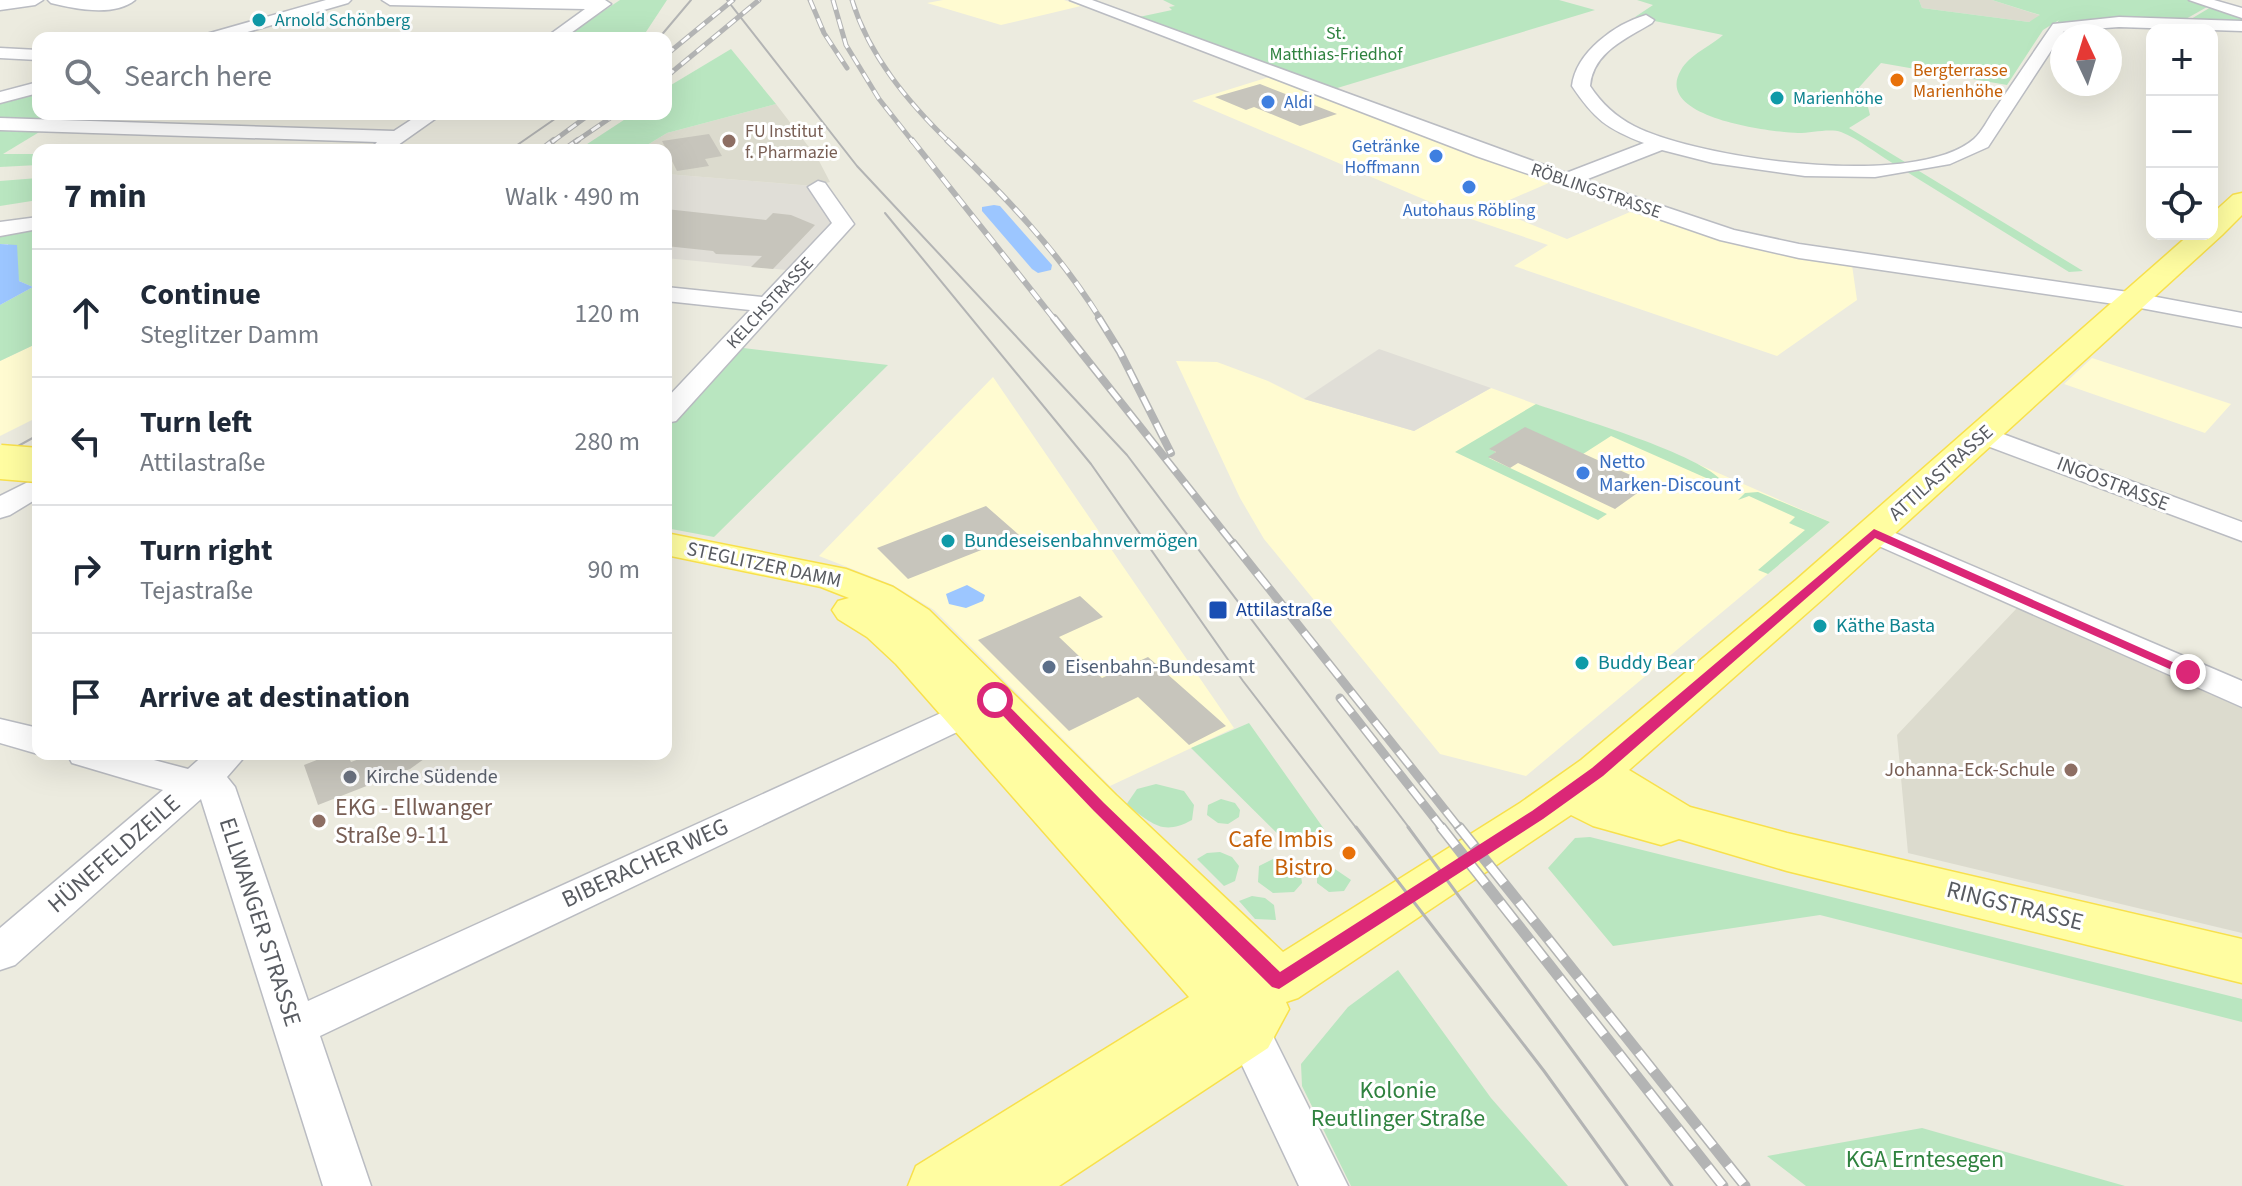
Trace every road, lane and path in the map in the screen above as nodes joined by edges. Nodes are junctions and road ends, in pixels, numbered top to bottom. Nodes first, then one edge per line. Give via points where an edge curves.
1 (35, 0) edge
2 (56, 0) edge
3 (127, 0) edge
4 (343, 0) edge
5 (390, 0) edge
6 (1078, 0) edge
7 (2197, 0) edge
8 (605, 3) edge
9 (0, 5) edge
10 (2242, 13) edge
11 (1646, 20) dead end
12 (2242, 26) edge
13 (230, 32) edge
14 (562, 32) edge
15 (0, 53) edge
16 (32, 55) edge
17 (32, 89) edge
18 (0, 98) edge
19 (424, 120) edge
20 (0, 124) edge
21 (398, 137) junction
22 (1662, 143) junction
23 (387, 144) edge
24 (1564, 181) junction
25 (818, 187) dead end
26 (2242, 201) edge
27 (2218, 223) edge
28 (32, 224) edge
29 (0, 229) edge
30 (2200, 240) edge
31 (672, 295) edge
32 (2135, 300) junction
33 (768, 305) junction
34 (2242, 320) edge
35 (672, 409) edge
36 (1984, 435) junction
37 (0, 462) edge
38 (29, 479) edge
39 (0, 509) edge
40 (2242, 532) edge
41 (1874, 533) junction
42 (672, 545) edge
43 (672, 565) edge
44 (2242, 695) edge
45 (981, 707) junction
46 (0, 731) edge
47 (32, 739) edge
48 (108, 760) edge
49 (222, 760) edge
50 (195, 783) junction
51 (1583, 783) junction
52 (0, 953) edge
53 (2242, 961) edge
54 (1279, 982) junction
55 (1237, 1016) junction
56 (295, 1027) junction
57 (347, 1186) edge
58 (938, 1186) edge
59 (1007, 1186) edge
60 (1324, 1186) edge

1 - 9 street
2 - 3 street via 91,6
4 - 13 street
5 - 8 street
6 - 24 street, RÖBLINGSTRASSE
7 - 10 street
8 - 14 street
11 - 22 street via 1592,57 1581,86 1597,110
12 - 22 street via 2108,22 2059,27 1988,135 1972,149 1934,162 1875,171 1800,170
15 - 16 street
17 - 18 street
19 - 21 street
20 - 21 street
21 - 23 street
22 - 24 street
24 - 32 street, RÖBLINGSTRASSE via 1778,247
25 - 33 street, KELCHSTRASSE via 843,224
26 - 27 main road
28 - 29 street
30 - 32 main road, ATTILASTRASSE
31 - 33 street
32 - 34 street, RÖBLINGSTRASSE
32 - 36 main road, ATTILASTRASSE
33 - 35 street, KELCHSTRASSE
36 - 40 street, INGOSTRASSE
36 - 41 main road, ATTILASTRASSE
37 - 38 main road, bridge
38 - 39 street
41 - 44 street
41 - 51 main road, ATTILASTRASSE
42 - 45 main road, STEGLITZER DAMM via 807,571 865,590 915,619
43 - 45 main road, STEGLITZER DAMM via 788,587 856,612
45 - 54 main road, STEGLITZER DAMM via 1099,807
45 - 55 main road, STEGLITZER DAMM
45 - 56 street, BIBERACHER WEG
46 - 47 street
48 - 50 street, ELLWANGER STRASSE
49 - 50 street, HÜNEFELDZEILE
50 - 52 street, HÜNEFELDZEILE
50 - 56 street, ELLWANGER STRASSE via 216,787
51 - 53 main road, RINGSTRASSE via 1610,814
51 - 54 main road, ATTILASTRASSE
54 - 55 main road, ATTILASTRASSE
55 - 58 main road, ATTILASTRASSE
55 - 59 main road, ATTILASTRASSE
55 - 60 street
56 - 57 street, ELLWANGER STRASSE

